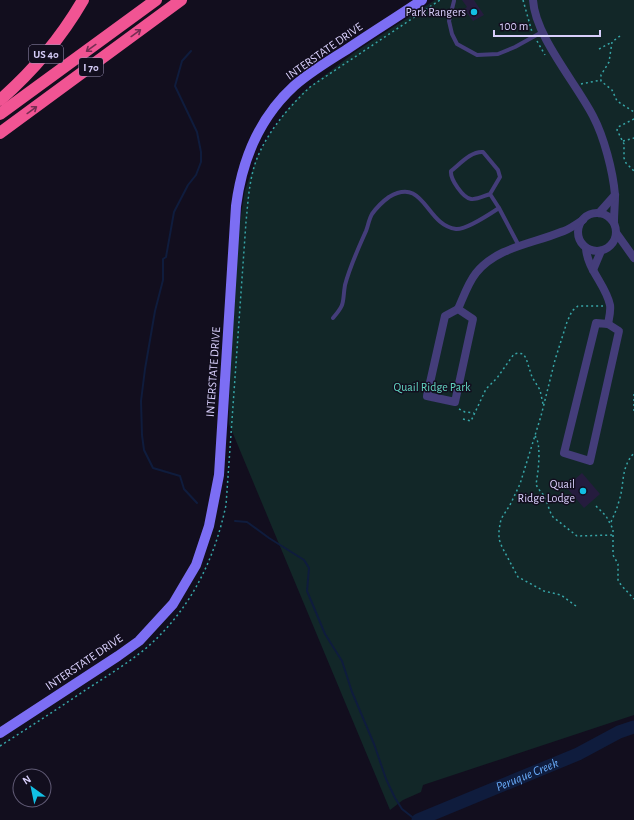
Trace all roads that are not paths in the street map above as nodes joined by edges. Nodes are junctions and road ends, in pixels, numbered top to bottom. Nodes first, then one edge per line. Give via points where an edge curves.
1 (83, 0) edge
2 (156, 0) edge
3 (181, 0) edge
4 (422, 0) edge
5 (454, 0) edge
6 (533, 0) edge
7 (542, 32) junction
8 (0, 100) edge
9 (0, 114) edge
10 (0, 133) edge
11 (490, 194) junction
12 (615, 196) junction
13 (499, 208) junction
14 (599, 212) junction
15 (583, 220) junction
16 (614, 222) junction
17 (563, 232) junction
18 (617, 234) junction
19 (579, 238) junction
20 (519, 246) junction
21 (611, 246) junction
22 (586, 248) junction
23 (626, 248) junction
24 (601, 251) junction
25 (634, 258) edge
26 (593, 270) junction
27 (458, 309) junction
28 (333, 318) dead end
29 (608, 324) junction
30 (0, 733) edge

1 - 8 highway, US 40 via 55,43
2 -> 9 highway, I 70
10 -> 3 highway, I 70
4 - 30 main road, INTERSTATE DRIVE via 293,87 268,116 250,147 236,206 219,475 209,526 201,553 190,576 173,604 139,640
5 - 7 lane via 449,21 452,34 457,44 477,55 498,54
6 - 7 street
7 - 12 street via 601,133
11 - 11 lane via 500,177 498,170 484,152 472,155 451,171 452,179 469,199
11 - 13 lane
12 - 14 street
12 - 16 street
13 - 20 lane
13 - 28 lane via 474,224 457,229 436,219 417,195 408,191 395,194 381,202 359,244 345,286 341,309
14 - 15 street via 587,215
14 - 16 street
15 - 17 street
15 - 19 street via 579,225
16 - 18 street
17 - 19 street
17 - 20 street
18 - 21 street
18 - 23 street
19 - 22 street
20 - 27 street via 496,256 475,274
21 - 23 street
21 - 24 street
22 - 24 street
22 - 26 street
23 - 25 street
24 - 26 street
26 - 29 street via 611,306
27 - 27 street via 445,316 427,396 455,402 473,319
29 - 29 street via 596,323 564,454 590,461 619,331

